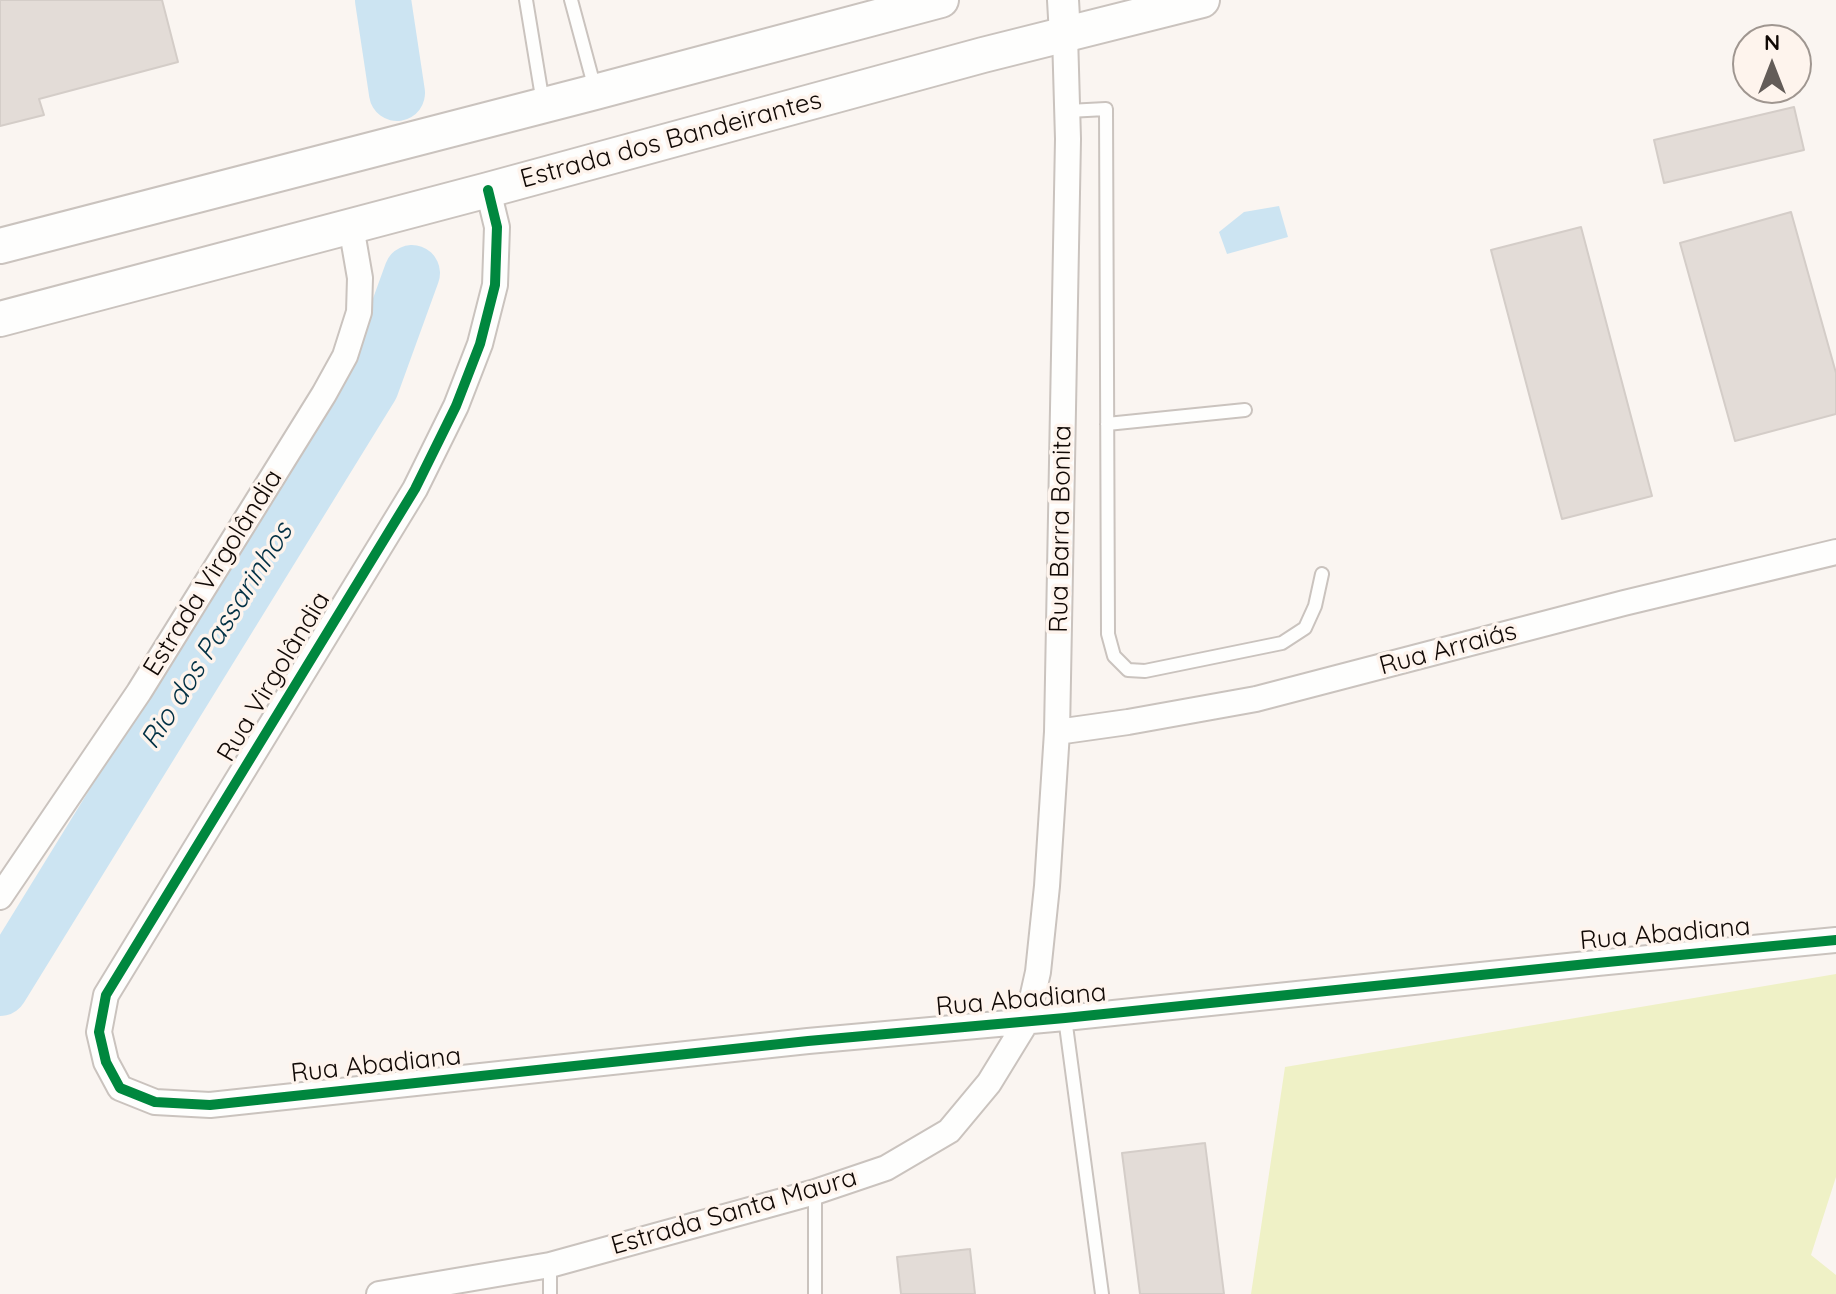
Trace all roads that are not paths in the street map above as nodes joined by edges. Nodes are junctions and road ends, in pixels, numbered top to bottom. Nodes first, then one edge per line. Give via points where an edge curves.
1 (526, 0) edge
2 (571, 0) edge
3 (941, 0) edge
4 (1063, 0) edge
5 (1202, 0) edge
6 (1065, 35) junction
7 (595, 92) junction
8 (543, 105) junction
9 (1068, 111) junction
10 (488, 190) junction
11 (351, 226) junction
12 (0, 246) edge
13 (0, 319) edge
14 (1245, 410) dead end
15 (1107, 424) junction
16 (1836, 552) edge
17 (1322, 574) dead end
18 (1057, 732) junction
19 (0, 897) edge
20 (1836, 940) edge
21 (1065, 1018) junction
22 (1027, 1021) junction
23 (210, 1105) joint
24 (815, 1192) junction
25 (550, 1265) junction
26 (387, 1293) edge
27 (550, 1294) edge
28 (815, 1294) edge
29 (1102, 1294) edge

1 - 8 lane
2 - 7 lane
3 - 7 main road
4 - 6 street
5 - 6 main road, Estrada dos Bandeirantes
6 - 9 street, Rua Barra Bonita
6 - 10 main road, Estrada dos Bandeirantes
7 - 8 main road
8 - 12 main road
9 - 15 lane via 1106,109
9 - 18 street, Rua Barra Bonita
10 - 11 main road, Estrada dos Bandeirantes
10 - 23 street, Rua Virgolândia via 497,227 495,285 456,406 415,489 106,995 99,1032 120,1088 155,1102
11 - 13 main road, Estrada dos Bandeirantes
11 - 19 street, Estrada Virgolândia via 360,278 359,312 345,356 139,692
14 - 15 lane
15 - 17 lane via 1108,634 1114,656 1128,670 1282,643 1305,628
16 - 18 street, Rua Arraiás via 1256,699
18 - 22 street, Rua Barra Bonita via 1047,886
20 - 21 street, Rua Abadiana
21 - 22 street, Rua Abadiana
21 - 29 lane
22 - 23 street, Rua Abadiana
22 - 24 street, Estrada Santa Maura via 989,1083 949,1131 886,1168
24 - 25 street, Estrada Santa Maura
24 - 28 lane
25 - 26 street, Estrada Santa Maura
25 - 27 lane

